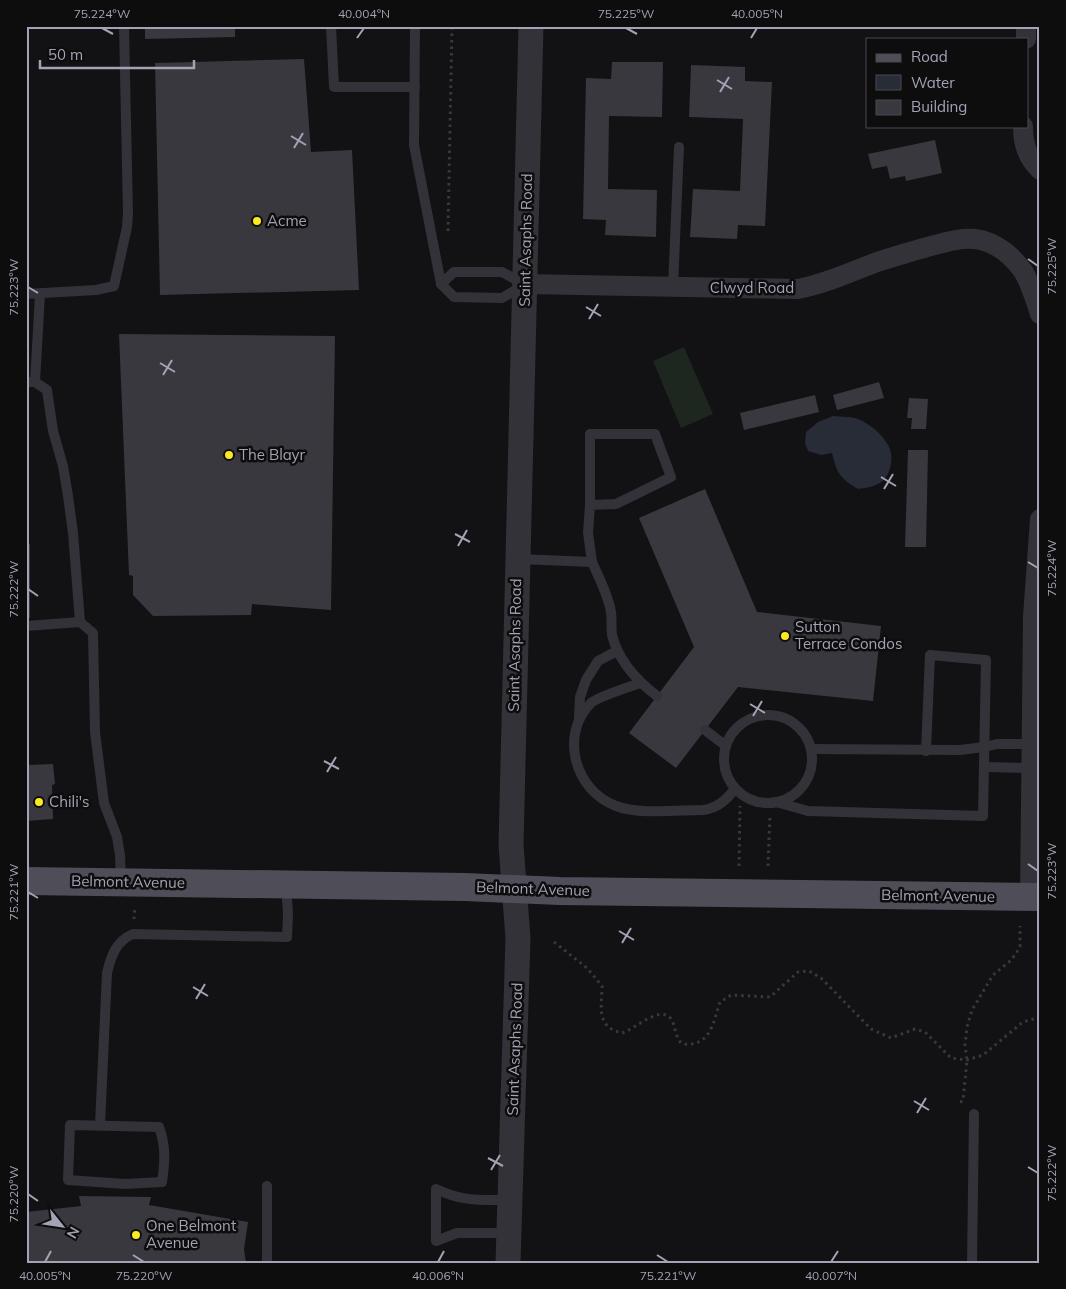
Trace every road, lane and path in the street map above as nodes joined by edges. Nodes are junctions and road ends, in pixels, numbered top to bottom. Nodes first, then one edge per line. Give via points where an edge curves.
1 (124, 26) edge
2 (331, 26) edge
3 (416, 26) edge
4 (452, 26) edge
5 (531, 26) edge
6 (415, 88) junction
7 (1023, 128) edge
8 (679, 147) dead end
9 (1040, 170) edge
10 (448, 236) dead end
11 (441, 284) junction
12 (525, 284) junction
13 (673, 287) junction
14 (26, 294) edge
15 (40, 294) junction
16 (1040, 314) edge
17 (31, 382) edge
18 (590, 505) junction
19 (1040, 519) edge
20 (517, 559) junction
21 (592, 562) junction
22 (80, 622) junction
23 (26, 626) edge
24 (617, 651) junction
25 (640, 683) junction
26 (657, 696) dead end
27 (579, 718) junction
28 (705, 730) dead end
29 (1031, 744) junction
30 (726, 746) junction
31 (984, 747) junction
32 (811, 749) junction
33 (926, 751) junction
34 (984, 767) junction
35 (1031, 768) junction
36 (738, 791) junction
37 (774, 802) junction
38 (739, 866) dead end
39 (768, 866) dead end
40 (26, 881) edge
41 (121, 882) junction
42 (286, 884) junction
43 (514, 889) junction
44 (1035, 897) edge
45 (134, 907) dead end
46 (134, 923) dead end
47 (1020, 926) dead end
48 (554, 942) dead end
49 (1040, 1017) edge
50 (967, 1060) junction
51 (960, 1102) dead end
52 (974, 1114) dead end
53 (100, 1124) junction
54 (267, 1186) dead end
55 (511, 1200) junction
56 (509, 1233) junction
57 (267, 1263) edge
58 (508, 1263) edge
59 (972, 1263) edge

1 - 15 lane via 128,214 114,286
2 - 6 lane via 334,87
3 - 6 lane
4 - 10 path
5 - 12 street, Saint Asaphs Road
6 - 11 lane via 414,145
7 - 9 street via 1027,154
8 - 13 lane
11 - 12 lane via 454,272 502,272
11 - 12 lane via 454,297 502,298
12 - 13 street, Clwyd Road
12 - 20 street, Saint Asaphs Road
13 - 16 street, Clwyd Road via 798,289 902,254 944,242 972,239 1000,249 1016,263 1030,285
14 - 15 lane
15 - 17 lane
17 - 22 lane via 47,390 53,431 63,466 73,533
18 - 18 lane via 590,434 655,434 671,477 616,504
18 - 21 lane via 588,533
19 - 29 street via 1033,617
20 - 21 lane
20 - 43 street, Saint Asaphs Road via 511,845
21 - 24 lane via 611,613
22 - 23 lane
22 - 41 lane via 93,633 95,732 104,803 117,837
24 - 25 lane
24 - 27 lane via 598,661 586,680 580,697
25 - 26 lane
25 - 27 lane via 592,702
27 - 36 lane via 573,739 575,760 583,780 597,796 615,806 630,810 703,810 713,808
28 - 30 lane
29 - 31 lane
29 - 35 street
30 - 32 lane via 737,728 764,715 794,723
30 - 36 lane via 725,769
31 - 33 lane
31 - 33 lane via 986,660 930,655
31 - 34 lane
32 - 33 lane
32 - 37 lane via 812,761 805,783 788,798
34 - 35 lane
34 - 37 lane via 983,816 808,811
35 - 44 street
36 - 37 lane via 754,801
36 - 38 path
37 - 39 path
40 - 41 main road, Belmont Avenue
41 - 42 main road, Belmont Avenue
42 - 43 main road, Belmont Avenue
42 - 53 lane via 287,937 133,934 117,945 110,957 107,973
43 - 44 main road, Belmont Avenue
43 - 55 street, Saint Asaphs Road via 518,938
45 - 46 path
47 - 50 path via 1020,946 1016,954 993,975 972,1010 965,1045
48 - 50 path via 598,978 602,986 600,1012 603,1020 622,1034 660,1014 672,1020 682,1044 697,1044 710,1032 720,1002 732,995 770,997 798,972 809,971 821,978 871,1029 891,1038 915,1029 925,1032 951,1058
49 - 50 path via 1023,1022 983,1056
50 - 51 path via 964,1101
52 - 59 lane
53 - 53 lane via 70,1125 68,1180 126,1184 162,1182 166,1156 159,1127
54 - 57 lane
55 - 56 street, Saint Asaphs Road
55 - 56 lane via 466,1200 436,1189 436,1241 457,1233
56 - 58 street, Saint Asaphs Road

